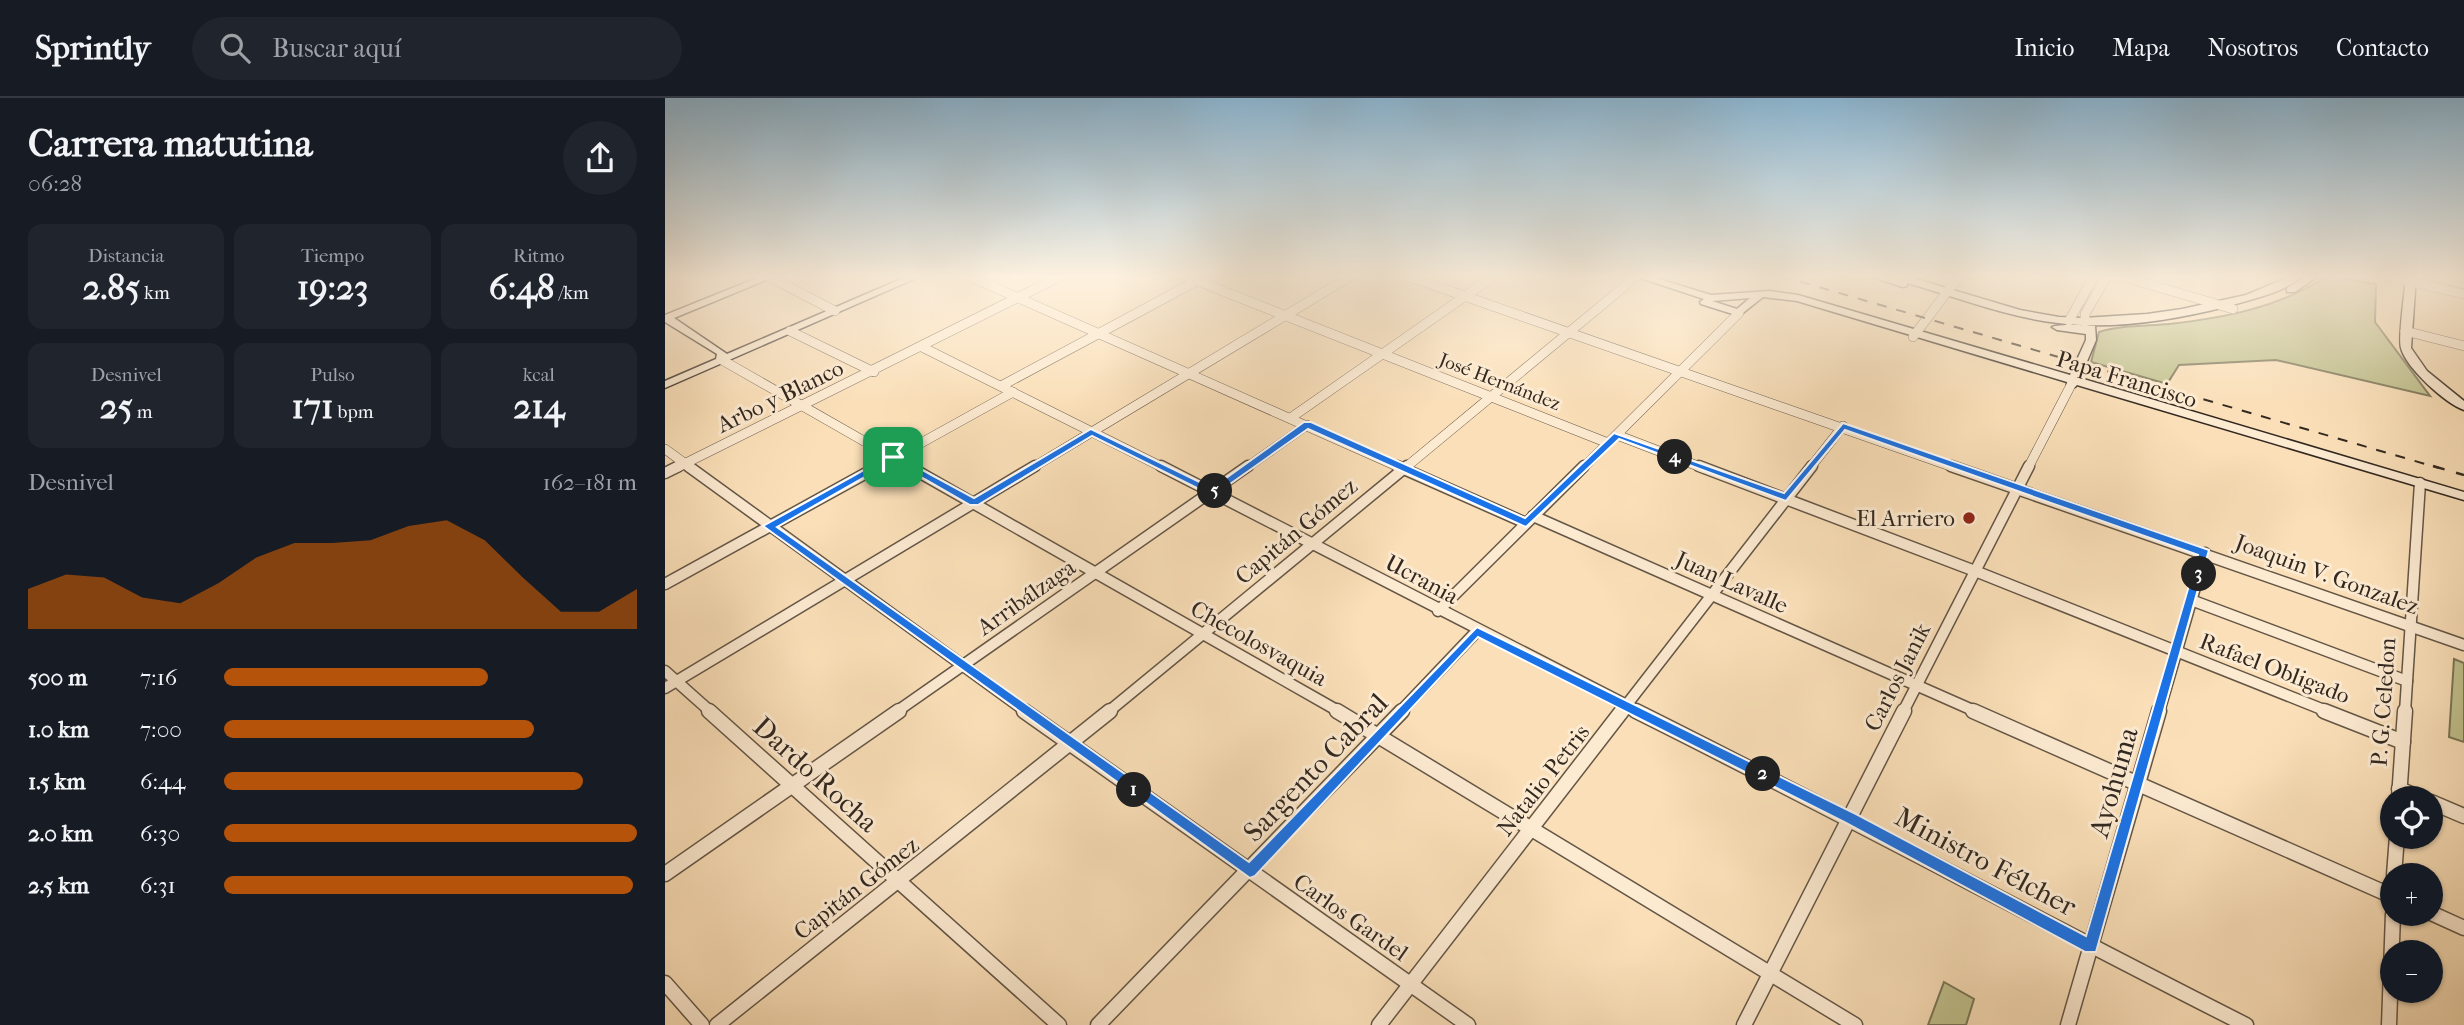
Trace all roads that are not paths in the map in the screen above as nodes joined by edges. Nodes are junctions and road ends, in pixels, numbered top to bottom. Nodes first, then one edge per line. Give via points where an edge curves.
1 (667, 319) edge
2 (816, 319) edge
3 (971, 319) edge
4 (1068, 319) edge
5 (1125, 319) edge
6 (1280, 319) edge
7 (1293, 319) edge
8 (1432, 319) edge
9 (1532, 319) edge
10 (1584, 319) edge
11 (1733, 319) edge
12 (1861, 319) edge
13 (1926, 319) edge
14 (2046, 319) edge
15 (2075, 319) edge
16 (2086, 319) edge
17 (2142, 319) edge
18 (2406, 319) edge
19 (2072, 326) junction
20 (2088, 327) junction
21 (790, 331) junction
22 (1569, 332) junction
23 (1099, 333) junction
24 (2405, 334) junction
25 (1915, 335) junction
26 (2087, 347) junction
27 (922, 348) junction
28 (2464, 349) edge
29 (1383, 354) junction
30 (722, 360) junction
31 (1681, 370) junction
32 (874, 372) junction
33 (1190, 373) junction
34 (2072, 382) junction
35 (665, 385) edge
36 (1001, 386) junction
37 (1013, 392) junction
38 (1490, 396) junction
39 (2464, 406) edge
40 (801, 407) junction
41 (1292, 418) junction
42 (1307, 425) junction
43 (1843, 426) junction
44 (1091, 432) junction
45 (1617, 435) junction
46 (1608, 443) junction
47 (665, 449) edge
48 (893, 457) junction
49 (685, 463) junction
50 (1406, 467) junction
51 (665, 473) edge
52 (2420, 486) junction
53 (2018, 487) junction
54 (1213, 492) junction
55 (2464, 496) edge
56 (1786, 498) junction
57 (974, 502) junction
58 (2464, 502) edge
59 (1530, 519) junction
60 (769, 526) junction
61 (1314, 544) junction
62 (2205, 553) junction
63 (1975, 571) junction
64 (1097, 574) junction
65 (844, 581) junction
66 (665, 584) edge
67 (1708, 595) junction
68 (2191, 600) junction
69 (1438, 611) junction
70 (2410, 626) junction
71 (1477, 631) junction
72 (1202, 636) junction
73 (2464, 645) edge
74 (2176, 652) junction
75 (963, 667) junction
76 (665, 671) edge
77 (2407, 681) junction
78 (1915, 684) junction
79 (671, 685) edge
80 (1627, 706) junction
81 (1380, 735) junction
82 (2403, 742) junction
83 (1070, 744) junction
84 (2138, 783) junction
85 (790, 786) junction
86 (2400, 786) edge
87 (2443, 807) edge
88 (2464, 816) edge
89 (1851, 818) junction
90 (1531, 830) junction
91 (1250, 871) junction
92 (665, 874) edge
93 (900, 880) junction
94 (2380, 891) edge
95 (2443, 918) edge
96 (2393, 926) edge
97 (2464, 928) edge
98 (2091, 947) junction
99 (1770, 973) junction
100 (665, 984) edge
101 (1411, 985) junction
102 (702, 1025) edge
103 (717, 1025) edge
104 (1059, 1025) edge
105 (1098, 1025) edge
106 (1379, 1025) edge
107 (1468, 1025) edge
108 (1744, 1025) edge
109 (1855, 1025) edge
110 (2068, 1025) edge
111 (2246, 1025) edge
112 (2389, 1025) edge

1 - 30 main road via 722,353
2 - 21 main road
3 - 27 street, Arbo y Blanco via 931,338
4 - 23 street, Juan Lavalle
5 - 23 street
6 - 33 street
7 - 29 street, José Hernández
8 - 29 street
9 - 22 street, Joaquin V. Gonzalez
10 - 22 street, Capitán Gómez
11 - 31 street
12 - 25 main road, Papa Francisco
13 - 25 street
14 - 19 main road
15 - 19 street
16 - 20 street
17 - 20 main road
18 - 24 main road
19 - 20 main road
19 - 26 main road
20 - 26 main road, Carlos Janik via 2091,340
21 - 30 main road
21 - 32 street
22 - 31 street, Joaquin V. Gonzalez
22 - 38 street, Capitán Gómez
23 - 33 street, Juan Lavalle
23 - 36 street
24 - 28 street
24 - 39 main road via 2410,357 2433,383
25 - 34 main road, Papa Francisco
26 - 34 main road, Carlos Janik
27 - 32 street, Arbo y Blanco
27 - 36 street
29 - 38 street, José Hernández
29 - 41 street
30 - 35 main road
30 - 40 street, Checolosvaquia
31 - 43 street, Joaquin V. Gonzalez
31 - 45 street
32 - 40 street, Arbo y Blanco
33 - 41 street, Juan Lavalle
33 - 44 street
34 - 52 main road, Papa Francisco
34 - 53 street, Carlos Janik
36 - 37 street
37 - 44 street, Ucrania
37 - 48 street
38 - 46 street, José Hernández
38 - 50 street, Capitán Gómez
40 - 48 street, Checolosvaquia
40 - 49 street, Arbo y Blanco
41 - 42 street, Juan Lavalle
42 - 50 street, Juan Lavalle
42 - 54 street, Arribálzaga
43 - 53 street, Joaquin V. Gonzalez
43 - 56 street, Natalio Petris
44 - 54 street, Ucrania
44 - 57 street
45 - 46 street
45 - 56 street
46 - 59 street
47 - 49 street, Carlos Gardel
48 - 57 street, Checolosvaquia
48 - 60 street
49 - 51 street, Arbo y Blanco
49 - 60 street, Carlos Gardel
50 - 59 street, Juan Lavalle
50 - 61 street, Capitán Gómez
52 - 55 main road, Papa Francisco
52 - 58 main road, Papa Francisco
52 - 70 street, P. G. Celedon
53 - 62 street, Joaquin V. Gonzalez
53 - 63 street, Carlos Janik
54 - 61 street, Ucrania
54 - 64 street, Arribálzaga
56 - 63 street
56 - 67 street, Natalio Petris
57 - 64 street, Checolosvaquia
57 - 65 street
59 - 67 street, Juan Lavalle
59 - 69 street
60 - 65 street, Carlos Gardel
60 - 66 street
61 - 69 street, Ucrania
61 - 72 street, Capitán Gómez
62 - 68 street, Ayohuma
62 - 70 street, Joaquin V. Gonzalez
63 - 74 street, Rafael Obligado
63 - 78 street, Carlos Janik
64 - 72 street, Checolosvaquia
64 - 75 street, Arribálzaga
65 - 75 street, Carlos Gardel
65 - 79 street
67 - 78 street, Juan Lavalle
67 - 80 street, Natalio Petris
68 - 74 street, Ayohuma
68 - 77 street
69 - 71 street, Ucrania
70 - 73 street, Joaquin V. Gonzalez
70 - 77 street, P. G. Celedon
71 - 80 street, Ucrania
71 - 81 street, Sargento Cabral
72 - 81 street, Checolosvaquia
72 - 83 street, Capitán Gómez
74 - 82 street, Rafael Obligado
74 - 84 street, Ayohuma
75 - 83 street, Carlos Gardel
75 - 85 street, Arribálzaga
76 - 79 street, Dardo Rocha
77 - 82 street, P. G. Celedon
78 - 84 street, Juan Lavalle
78 - 89 street, Carlos Janik
79 - 85 street, Dardo Rocha
80 - 89 street, Ucrania
80 - 90 street, Natalio Petris
81 - 90 street, Checolosvaquia
81 - 91 street, Sargento Cabral
82 - 86 street, P. G. Celedon
83 - 91 street, Carlos Gardel
83 - 93 street, Capitán Gómez
84 - 94 street, Juan Lavalle
84 - 98 street, Ayohuma
85 - 92 street, Arribálzaga
85 - 93 street, Dardo Rocha
87 - 88 street
89 - 98 street, Ministro Félcher
89 - 99 street, Carlos Janik
90 - 99 street, Checolosvaquia
90 - 101 street, Natalio Petris
91 - 101 street, Carlos Gardel
91 - 105 street, Sargento Cabral
93 - 103 street, Capitán Gómez
93 - 104 street, Dardo Rocha
95 - 97 street
96 - 112 street
98 - 110 street, Ayohuma
98 - 111 street, Ministro Félcher
99 - 108 street, Carlos Janik
99 - 109 street, Checolosvaquia
100 - 102 street
101 - 106 street, Natalio Petris
101 - 107 street, Carlos Gardel

